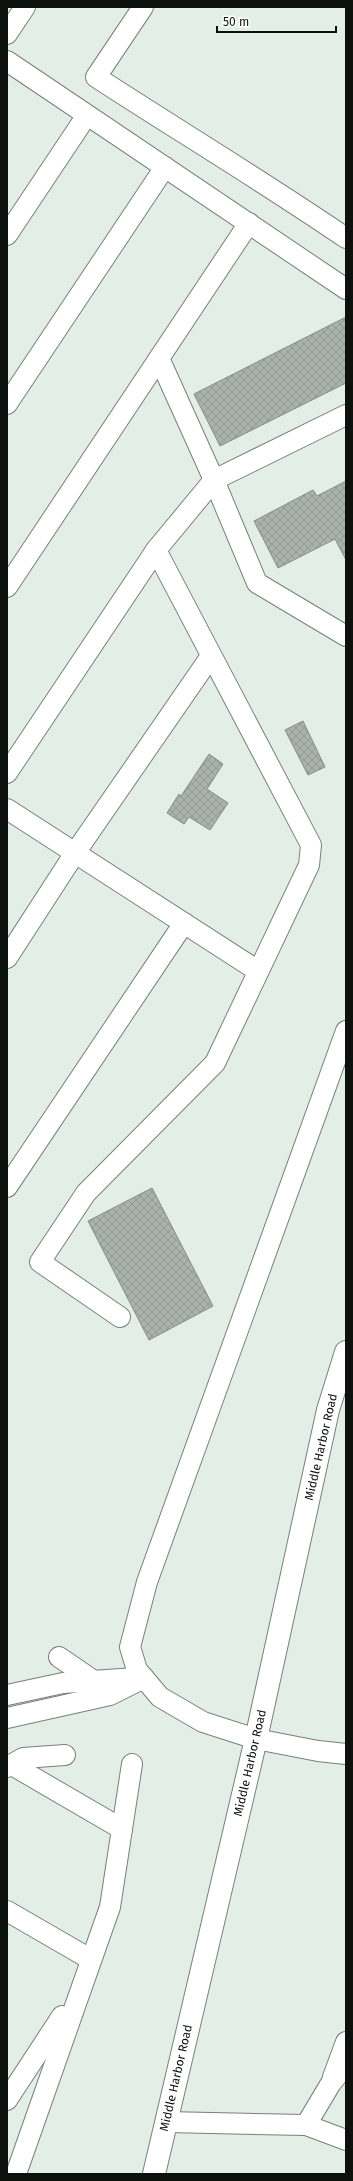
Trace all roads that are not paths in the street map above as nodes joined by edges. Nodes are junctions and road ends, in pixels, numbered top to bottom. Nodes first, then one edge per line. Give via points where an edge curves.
1 (25, 7) edge
2 (143, 7) edge
3 (7, 34) edge
4 (7, 61) edge
5 (87, 115) junction
6 (165, 167) junction
7 (248, 223) junction
8 (7, 235) edge
9 (346, 238) edge
10 (346, 289) edge
11 (159, 358) junction
12 (7, 404) edge
13 (346, 415) edge
14 (214, 480) junction
15 (156, 550) junction
16 (7, 587) edge
17 (346, 636) edge
18 (211, 656) junction
19 (7, 773) edge
20 (7, 809) edge
21 (75, 853) junction
22 (184, 923) junction
23 (7, 958) edge
24 (258, 971) junction
25 (346, 1031) edge
26 (7, 1187) edge
27 (120, 1317) dead end
28 (346, 1352) edge
29 (59, 1657) dead end
30 (144, 1678) junction
31 (94, 1681) junction
32 (7, 1695) edge
33 (7, 1718) edge
34 (256, 1739) junction
35 (345, 1752) edge
36 (65, 1755) dead end
37 (132, 1764) dead end
38 (9, 1766) edge
39 (122, 1829) junction
40 (7, 1911) edge
41 (90, 1959) junction
42 (78, 1993) junction
43 (346, 2042) edge
44 (346, 2065) edge
45 (331, 2083) junction
46 (7, 2100) edge
47 (166, 2122) junction
48 (306, 2125) junction
49 (346, 2140) edge
50 (16, 2174) edge
51 (154, 2174) edge

1 - 3 lane
2 - 9 lane via 96,77
4 - 5 lane
5 - 6 lane
5 - 8 lane
6 - 7 lane
6 - 12 lane
7 - 10 lane
7 - 11 lane
11 - 14 lane
11 - 16 lane
13 - 14 lane
14 - 15 lane
14 - 17 lane via 257,583
15 - 18 lane
15 - 19 lane
18 - 21 lane
18 - 24 lane via 311,845 309,865
20 - 21 lane
21 - 22 lane
21 - 23 lane
22 - 24 lane
22 - 26 lane
24 - 27 lane via 215,1063 86,1193 40,1262
25 - 30 lane via 146,1582 130,1647 137,1670
28 - 34 main road, Middle Harbor Road via 328,1410
29 - 31 lane
30 - 31 lane
30 - 33 lane via 110,1695
30 - 34 lane via 160,1697 203,1722
31 - 32 lane
34 - 35 lane via 318,1751
34 - 47 main road, Middle Harbor Road
36 - 38 lane via 23,1758
37 - 39 lane
38 - 39 lane
39 - 41 lane via 110,1907
40 - 41 lane
41 - 42 lane
42 - 46 lane
42 - 50 lane
43 - 45 lane
44 - 45 lane
45 - 48 lane
47 - 48 lane
47 - 51 main road, Middle Harbor Road
48 - 49 lane

